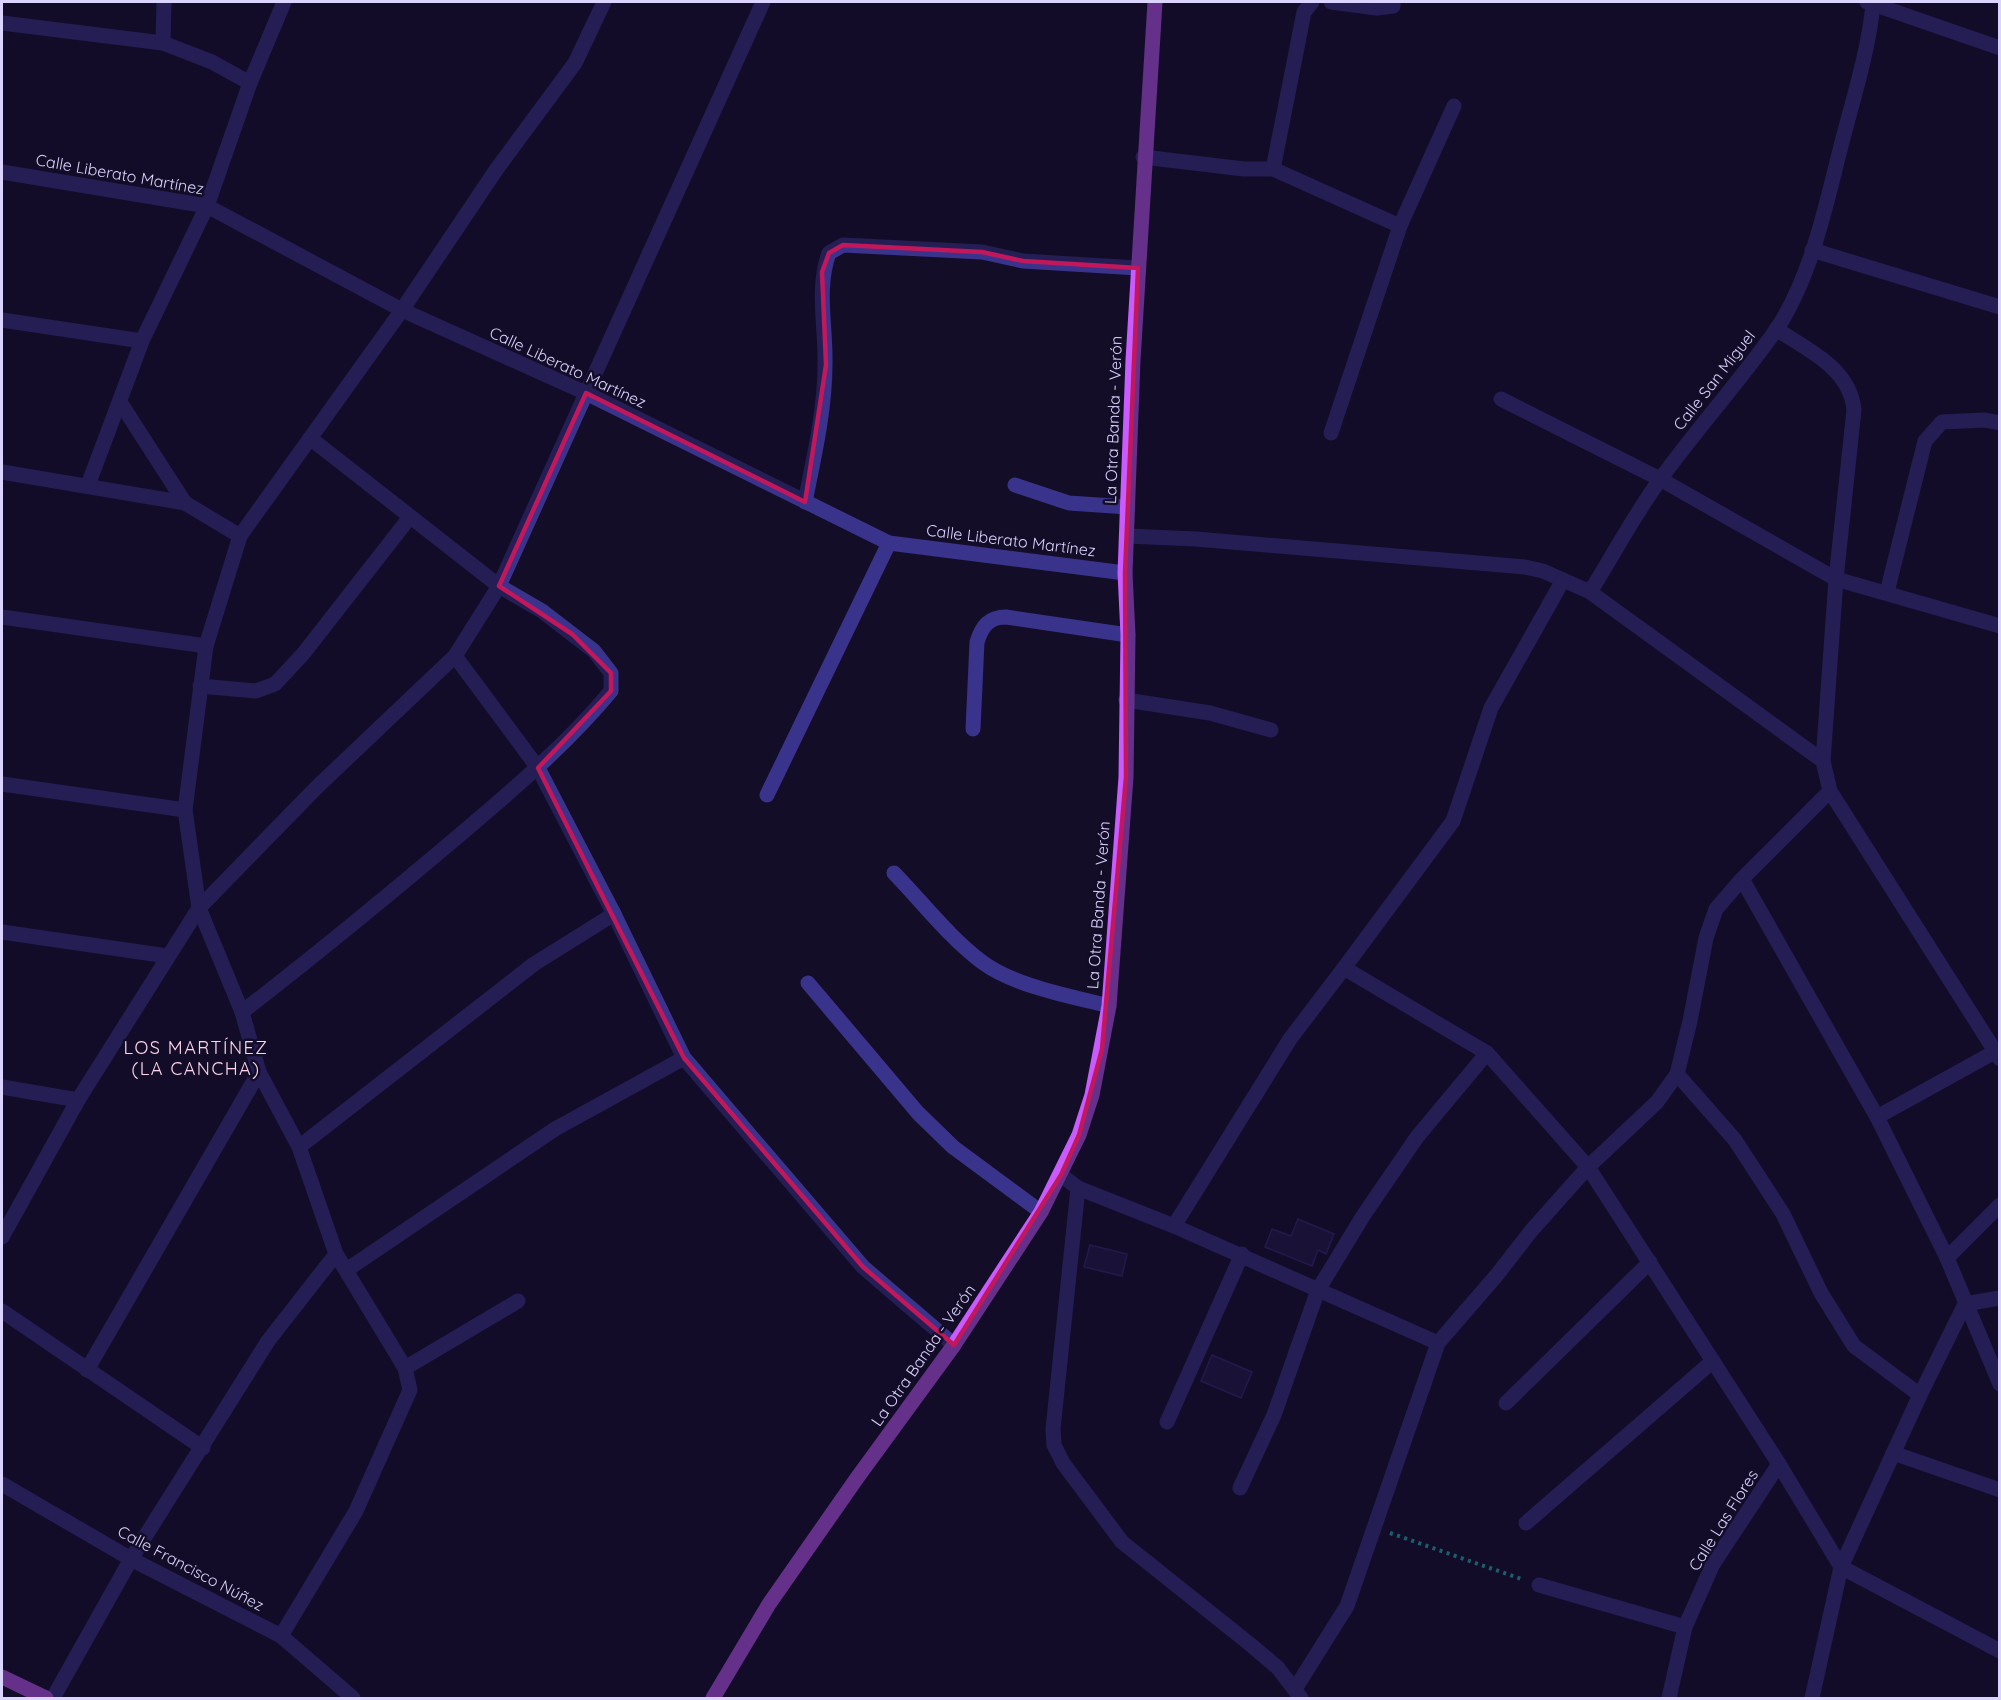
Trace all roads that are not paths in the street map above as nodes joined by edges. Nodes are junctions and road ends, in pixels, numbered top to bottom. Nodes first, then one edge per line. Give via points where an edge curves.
1 (164, 2) edge
2 (284, 2) edge
3 (604, 2) edge
4 (763, 2) edge
5 (1155, 2) edge
6 (1312, 2) edge
7 (1331, 2) edge
8 (1393, 2) edge
9 (1870, 3) edge
10 (2, 23) edge
11 (163, 43) junction
12 (2000, 48) edge
13 (250, 83) junction
14 (1454, 106) dead end
15 (1143, 158) junction
16 (1273, 169) junction
17 (2, 172) edge
18 (207, 206) junction
19 (1400, 226) junction
20 (1812, 250) junction
21 (1138, 267) junction
22 (2000, 307) edge
23 (402, 310) junction
24 (2, 320) edge
25 (1776, 329) junction
26 (142, 341) junction
27 (586, 393) junction
28 (1501, 399) dead end
29 (120, 402) junction
30 (2000, 423) edge
31 (1331, 433) dead end
32 (310, 438) junction
33 (2, 472) edge
34 (1660, 479) junction
35 (88, 485) junction
36 (1015, 485) dead end
37 (806, 502) junction
38 (186, 503) junction
39 (1128, 507) junction
40 (410, 517) junction
41 (240, 536) junction
42 (1126, 536) junction
43 (889, 543) junction
44 (1125, 573) junction
45 (1836, 579) junction
46 (1563, 580) junction
47 (499, 586) junction
48 (1590, 592) junction
49 (1887, 592) junction
50 (2, 617) edge
51 (2000, 627) edge
52 (1128, 635) junction
53 (206, 646) junction
54 (454, 656) junction
55 (201, 686) junction
56 (1126, 700) junction
57 (973, 729) dead end
58 (1271, 730) dead end
59 (1823, 761) junction
60 (538, 768) junction
61 (2, 784) edge
62 (1830, 791) junction
63 (767, 795) dead end
64 (185, 810) junction
65 (894, 873) dead end
66 (1742, 879) junction
67 (199, 908) junction
68 (614, 914) junction
69 (2, 932) edge
70 (167, 956) junction
71 (1344, 968) junction
72 (808, 983) dead end
73 (1108, 1006) junction
74 (242, 1012) junction
75 (1486, 1053) junction
76 (1998, 1053) edge
77 (684, 1058) junction
78 (259, 1072) junction
79 (1677, 1074) junction
80 (2, 1087) edge
81 (78, 1100) junction
82 (1877, 1118) junction
83 (299, 1147) junction
84 (1588, 1167) junction
85 (1061, 1175) junction
86 (1078, 1188) junction
87 (2000, 1205) edge
88 (1041, 1212) junction
89 (1174, 1226) junction
90 (2, 1235) edge
91 (336, 1254) junction
92 (1242, 1254) junction
93 (1947, 1258) junction
94 (1650, 1262) junction
95 (348, 1269) junction
96 (1318, 1290) junction
97 (2000, 1298) edge
98 (518, 1301) dead end
99 (1965, 1304) junction
100 (2, 1311) edge
101 (1438, 1343) junction
102 (954, 1345) junction
103 (1713, 1361) junction
104 (405, 1368) junction
105 (87, 1370) junction
106 (1998, 1378) edge
107 (1920, 1395) junction
108 (1506, 1403) dead end
109 (1167, 1422) dead end
110 (203, 1448) junction
111 (1893, 1453) junction
112 (1779, 1464) junction
113 (2, 1484) edge
114 (1240, 1488) dead end
115 (2000, 1490) edge
116 (1526, 1523) dead end
117 (131, 1559) junction
118 (1841, 1567) junction
119 (1539, 1585) road end
120 (1685, 1628) junction
121 (281, 1636) junction
122 (2000, 1651) edge
123 (2, 1677) edge
124 (1298, 1694) edge
125 (46, 1698) edge
126 (53, 1698) edge
127 (353, 1698) edge
128 (713, 1698) edge
129 (1669, 1698) edge
130 (1812, 1698) edge

1 - 11 street
2 - 13 street
3 - 23 street via 575,63 496,170
4 - 27 street
5 - 15 main road, La Otra Banda - Verón
6 - 16 street via 1304,12
7 - 8 street via 1377,8 1393,6
9 - 12 street
9 - 20 street, Calle San Miguel via 1870,38
10 - 11 street
11 - 13 street via 212,62
13 - 18 street
14 - 19 street
15 - 16 street via 1244,170
15 - 21 main road, La Otra Banda - Verón
16 - 19 street
17 - 18 street, Calle Liberato Martínez
18 - 23 street, Calle Liberato Martínez
18 - 26 street
19 - 31 street
20 - 22 street
20 - 25 street, Calle San Miguel
21 - 37 street via 1023,261 982,252 843,245 829,254 822,272 825,365 819,432
21 - 39 main road, La Otra Banda - Verón
23 - 27 street, Calle Liberato Martínez
23 - 32 street
24 - 26 street
25 - 34 street, Calle San Miguel via 1740,381
25 - 45 street via 1833,366 1853,395
26 - 29 street
27 - 37 street, Calle Liberato Martínez
27 - 47 street
28 - 34 street
29 - 35 street
29 - 38 street
30 - 49 street via 1942,422 1925,441
32 - 40 street
32 - 41 street
33 - 35 street
34 - 45 street
34 - 48 street, Calle San Miguel
35 - 38 street
36 - 39 street via 1069,503
37 - 43 street, Calle Liberato Martínez
38 - 41 street
39 - 42 main road, La Otra Banda - Verón
40 - 47 street
40 - 55 street via 275,684 256,691
41 - 53 street
42 - 44 main road, La Otra Banda - Verón
42 - 46 street via 1525,567
43 - 44 street, Calle Liberato Martínez
43 - 63 street
44 - 52 main road, La Otra Banda - Verón
45 - 49 street
45 - 59 street
46 - 48 street
46 - 71 street via 1491,708 1453,821
47 - 54 street
47 - 60 street via 542,611 594,651 611,673 611,691
48 - 59 street
49 - 51 street
50 - 53 street
52 - 56 main road, La Otra Banda - Verón
52 - 57 street via 1006,617 989,621 977,642
53 - 55 street
54 - 60 street
54 - 67 street via 317,787
55 - 64 street
56 - 58 street via 1210,713
56 - 73 main road, La Otra Banda - Verón via 1126,777
59 - 62 street
60 - 68 street
60 - 74 street via 339,937
61 - 64 street
62 - 66 street
62 - 76 street
64 - 67 street
65 - 73 street via 984,963 1036,987
66 - 79 street via 1716,909 1706,938
66 - 82 street
67 - 70 street
67 - 74 street
68 - 77 street
68 - 83 street via 534,964
69 - 70 street
70 - 81 street
71 - 75 street
71 - 89 street via 1290,1039
72 - 88 street via 952,1146
73 - 85 main road, La Otra Banda - Verón via 1092,1095
74 - 78 street
75 - 84 street
75 - 96 street via 1417,1137
76 - 82 street
77 - 95 street via 555,1129
77 - 102 street via 863,1267
78 - 83 street
78 - 105 street
79 - 84 street via 1657,1102
79 - 107 street via 1735,1140 1783,1214 1821,1293 1854,1346
80 - 81 street
81 - 90 street
82 - 93 street
83 - 91 street
84 - 94 street
84 - 101 street
85 - 86 street
85 - 88 main road, La Otra Banda - Verón
86 - 89 street
86 - 124 street via 1054,1445 1122,1542 1278,1668
87 - 93 street
88 - 102 main road, La Otra Banda - Verón
89 - 92 street
91 - 95 street
91 - 110 street via 268,1341
92 - 96 street
92 - 109 street
93 - 99 street
94 - 103 street
94 - 108 street
95 - 104 street
96 - 101 street
96 - 114 street via 1274,1415
97 - 99 street
98 - 104 street
99 - 106 street
99 - 107 street
100 - 105 street
101 - 124 street via 1347,1606
102 - 128 main road, La Otra Banda - Verón via 770,1604
103 - 112 street
103 - 116 street
104 - 121 street via 410,1390 356,1511
105 - 110 street
107 - 111 street
110 - 117 street
111 - 115 street
111 - 118 street
112 - 118 street
112 - 120 street, Calle Las Flores via 1713,1563
113 - 117 street, Calle Francisco Núñez
117 - 121 street, Calle Francisco Núñez
117 - 126 street
118 - 122 street
118 - 130 street
119 - 120 street
120 - 129 street, Calle Las Flores
121 - 127 street, Calle Francisco Núñez
123 - 125 main road

